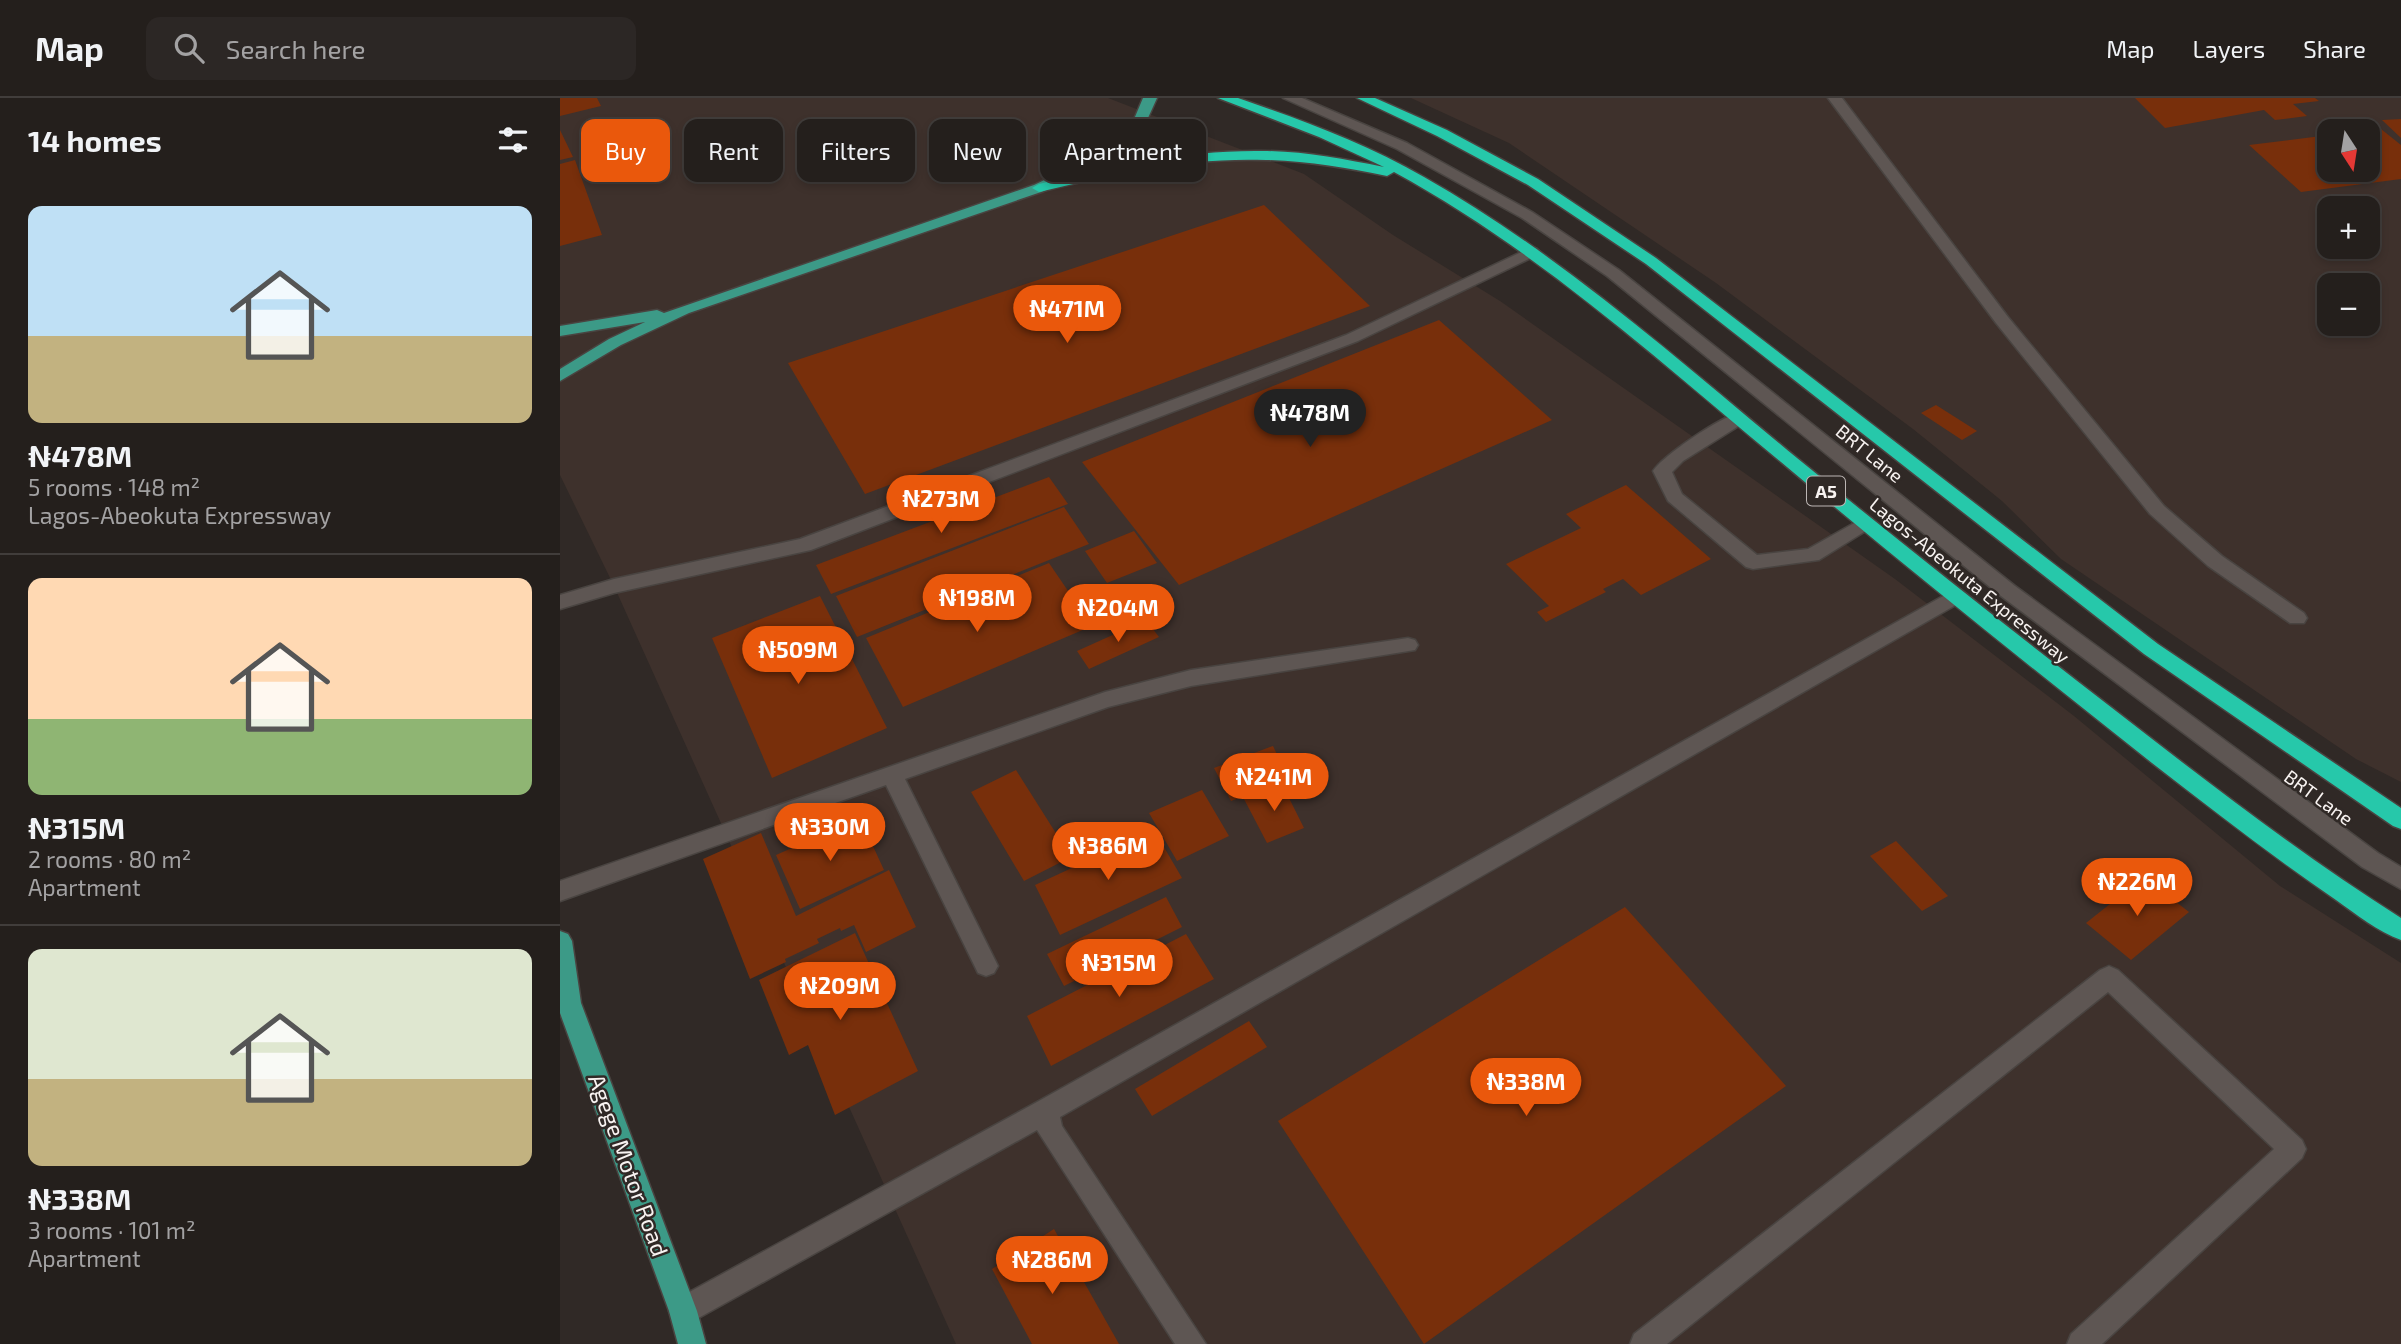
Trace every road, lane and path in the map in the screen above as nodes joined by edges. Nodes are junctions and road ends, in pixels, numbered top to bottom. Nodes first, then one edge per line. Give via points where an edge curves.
1 (1150, 98) edge
2 (1225, 98) edge
3 (1290, 98) edge
4 (1364, 98) edge
5 (1835, 98) edge
6 (1422, 182) junction
7 (1039, 188) junction
8 (1532, 252) junction
9 (683, 310) junction
10 (560, 331) edge
11 (560, 376) edge
12 (1739, 418) junction
13 (1866, 523) junction
14 (1954, 597) junction
15 (560, 602) edge
16 (2297, 618) dead end
17 (1408, 645) dead end
18 (892, 775) junction
19 (2401, 820) edge
20 (2401, 879) edge
21 (560, 891) edge
22 (2401, 930) edge
23 (560, 940) edge
24 (986, 966) dead end
25 (565, 996) edge
26 (1046, 1111) junction
27 (683, 1311) junction
28 (692, 1344) edge
29 (1192, 1344) edge
30 (1644, 1344) edge
31 (2081, 1344) edge

1 - 7 main road via 1138,126 1110,154
2 - 6 highway, Lagos-Abeokuta Expressway / A5 via 1387,163
3 - 20 street, BRT Lane via 1402,146 1527,215 1613,273 2008,591
4 - 19 highway via 1532,182 1651,261 2151,649
5 - 16 street via 2002,320 2157,510 2216,561
6 - 7 highway via 1343,163 1250,156 1150,163
6 - 8 highway, Lagos-Abeokuta Expressway / A5
7 - 9 main road
8 - 12 highway, Lagos-Abeokuta Expressway / A5 via 1638,332
8 - 15 street via 1352,338 804,545
9 - 10 main road
9 - 11 main road via 615,342
12 - 13 highway, Lagos-Abeokuta Expressway / A5
12 - 13 street via 1662,471 1674,497 1753,562 1812,555
13 - 14 highway, Lagos-Abeokuta Expressway / A5
14 - 22 highway, Lagos-Abeokuta Expressway / A5 via 2202,790
14 - 26 street
17 - 18 street via 1178,681 1105,700
18 - 21 street
18 - 24 street
23 - 25 main road, Agege Motor Road
25 - 27 main road, Agege Motor Road
26 - 27 street
26 - 29 street via 1050,1130
27 - 28 main road, Agege Motor Road
30 - 31 street via 2109,977 2293,1149

